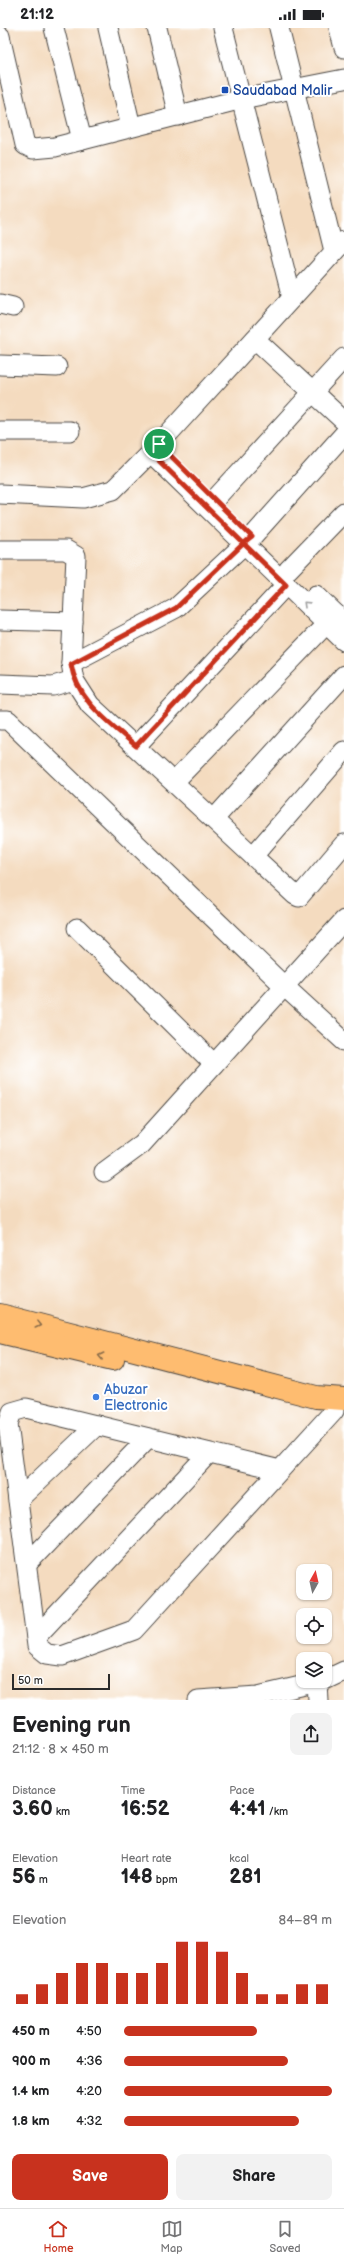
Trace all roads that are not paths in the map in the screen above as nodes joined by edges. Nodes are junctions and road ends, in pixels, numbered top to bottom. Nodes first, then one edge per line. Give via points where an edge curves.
1 (54, 28) edge
2 (108, 28) edge
3 (157, 28) edge
4 (223, 28) edge
5 (279, 28) edge
6 (339, 28) edge
7 (0, 36) edge
8 (344, 48) edge
9 (344, 79) edge
10 (295, 88) junction
11 (242, 99) junction
12 (178, 116) junction
13 (131, 128) junction
14 (82, 140) junction
15 (339, 246) edge
16 (292, 298) junction
17 (255, 339) junction
18 (344, 358) edge
19 (0, 365) edge
20 (57, 367) dead end
21 (312, 391) junction
22 (344, 421) edge
23 (0, 431) edge
24 (70, 431) dead end
25 (344, 434) edge
26 (155, 449) junction
27 (0, 494) edge
28 (215, 499) junction
29 (344, 512) edge
30 (247, 540) junction
31 (0, 550) edge
32 (287, 578) junction
33 (338, 616) edge
34 (0, 620) edge
35 (73, 622) junction
36 (344, 641) edge
37 (72, 672) junction
38 (344, 675) edge
39 (0, 684) edge
40 (0, 720) edge
41 (136, 746) junction
42 (344, 751) edge
43 (174, 782) junction
44 (214, 819) junction
45 (344, 844) edge
46 (253, 856) junction
47 (344, 920) edge
48 (77, 928) dead end
49 (284, 986) junction
50 (344, 1041) edge
51 (214, 1064) junction
52 (104, 1172) dead end
53 (0, 1315) edge
54 (0, 1332) edge
55 (341, 1407) edge
56 (97, 1425) junction
57 (148, 1438) junction
58 (209, 1453) junction
59 (280, 1470) junction
60 (18, 1500) junction
61 (27, 1564) junction
62 (36, 1637) junction
63 (344, 1671) edge
64 (332, 1678) edge
65 (308, 1688) edge
66 (198, 1700) edge

1 - 14 street
2 - 13 street
3 - 12 street
4 - 11 street
5 - 10 street
6 - 8 street
7 - 14 street via 25,145 28,148 44,149
9 - 10 street
10 - 11 street
10 - 15 street
11 - 12 street
11 - 16 street
12 - 13 street
13 - 14 street
15 - 16 street
16 - 17 street
17 - 21 street
17 - 26 street
18 - 21 street
19 - 20 street
21 - 22 street
21 - 28 street
23 - 24 street
25 - 30 street
26 - 27 street via 113,490 83,498
26 - 28 street
26 - 30 street
28 - 30 street
29 - 32 street
30 - 32 street
30 - 37 street via 176,608
31 - 35 street via 66,550 76,556
32 - 33 street
32 - 41 street
33 - 36 street
33 - 43 street
34 - 35 street
35 - 37 street
37 - 39 street via 53,686
37 - 41 street via 90,705
38 - 44 street
40 - 49 street via 8,720
41 - 43 street
42 - 46 street
43 - 44 street
44 - 46 street
45 - 46 street via 299,897
47 - 49 street
48 - 51 street
49 - 50 street
49 - 51 street
51 - 52 street via 142,1144
53 -> 55 main road via 316,1397
55 -> 54 main road
55 - 59 street
56 - 57 street
56 - 60 street
56 - 60 street via 26,1408 12,1412 8,1424
57 - 58 street
57 - 61 street
58 - 59 street
58 - 62 street
59 - 62 street via 134,1630 62,1656 47,1654 37,1646
60 - 61 street
61 - 62 street
63 - 64 street
65 - 66 street via 258,1696

